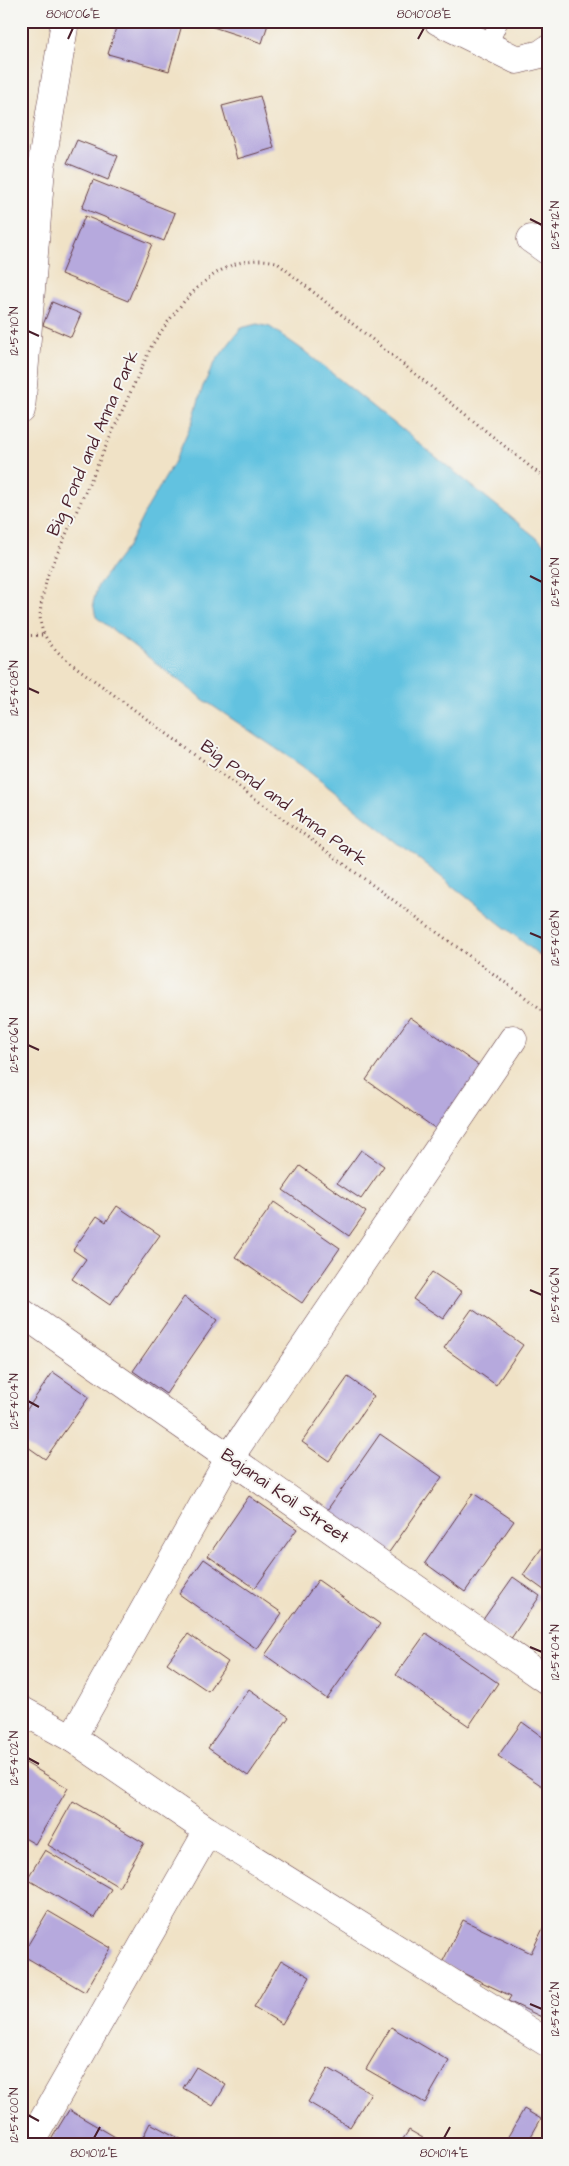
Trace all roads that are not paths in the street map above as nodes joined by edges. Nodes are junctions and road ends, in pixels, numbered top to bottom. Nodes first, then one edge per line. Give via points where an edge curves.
1 (66, 21) edge
2 (438, 21) edge
3 (498, 21) edge
4 (488, 46) junction
5 (548, 49) edge
6 (21, 410) edge
7 (513, 1039) dead end
8 (21, 1312) edge
9 (230, 1457) junction
10 (548, 1681) edge
11 (21, 1710) edge
12 (72, 1738) junction
13 (208, 1831) junction
14 (548, 2043) edge
15 (29, 2145) edge

1 - 6 street via 41,168
2 - 4 street
3 - 4 lane
4 - 5 street via 517,60
7 - 9 street
8 - 9 street, Bajanai Koil Street
9 - 10 street, Bajanai Koil Street
9 - 12 street
11 - 12 street
12 - 13 street
13 - 14 street
13 - 15 street

